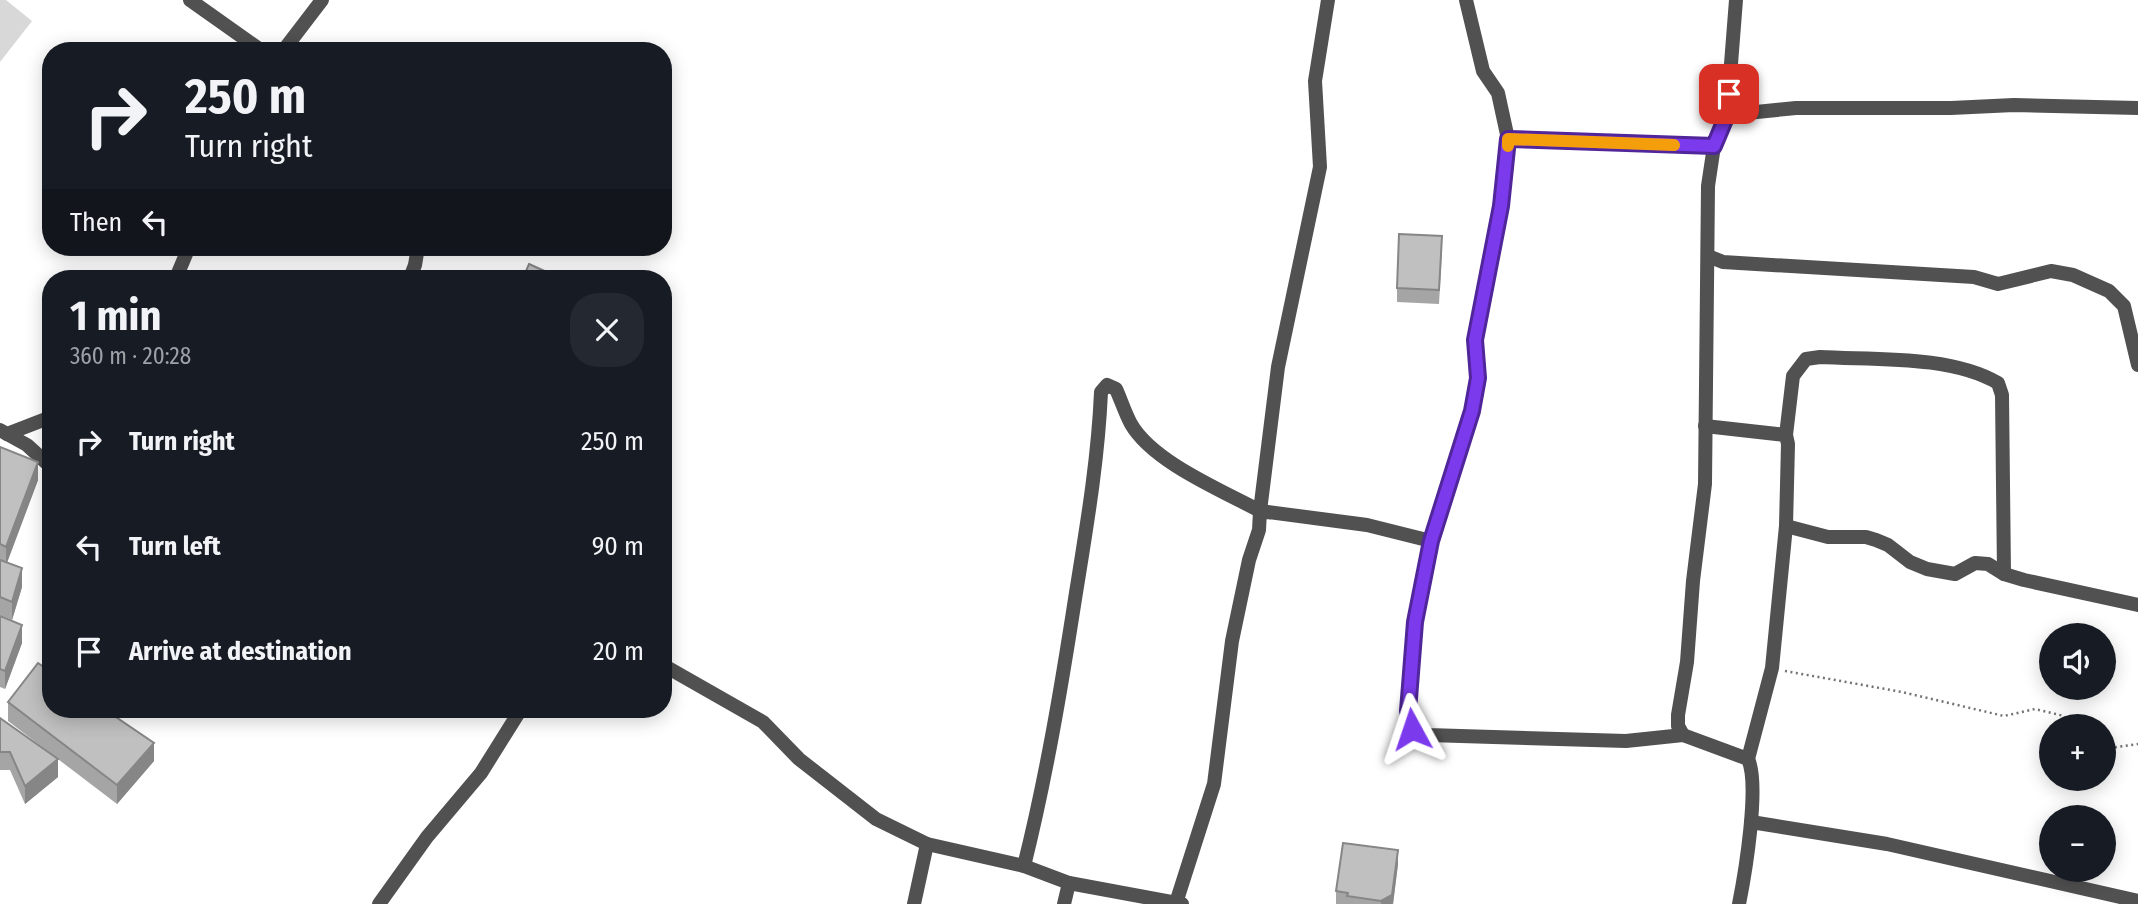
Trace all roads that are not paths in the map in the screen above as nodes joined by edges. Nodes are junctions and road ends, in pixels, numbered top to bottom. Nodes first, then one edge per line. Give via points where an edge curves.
1 (190, 0) edge
2 (322, 0) edge
3 (1328, 0) edge
4 (1466, 0) edge
5 (1736, 0) edge
6 (242, 36) junction
7 (244, 42) edge
8 (250, 42) edge
9 (290, 42) edge
10 (2138, 108) edge
11 (1727, 115) junction
12 (1508, 139) junction
13 (1714, 146) junction
14 (1708, 256) junction
15 (2138, 365) edge
16 (42, 420) edge
17 (1705, 426) junction
18 (4, 432) edge
19 (1786, 435) junction
20 (42, 459) edge
21 (1259, 511) junction
22 (1786, 526) junction
23 (1431, 541) junction
24 (2004, 574) junction
25 (2138, 605) edge
26 (672, 670) edge
27 (515, 718) edge
28 (1683, 736) junction
29 (1748, 759) junction
30 (1751, 822) junction
31 (927, 844) junction
32 (1024, 866) junction
33 (1069, 883) junction
34 (2138, 901) edge
35 (1176, 903) edge
36 (379, 904) edge
37 (914, 904) edge
38 (1063, 904) edge
39 (1182, 904) edge
40 (1739, 904) edge

1 - 6 street
2 - 9 street
3 - 21 street via 1315,80 1320,167 1278,367
4 - 12 street via 1483,71 1499,93
5 - 11 street
6 - 7 street
6 - 8 street
10 - 11 street via 1796,108
11 - 13 street
12 - 13 street
12 - 23 street via 1501,206 1475,340 1478,378 1472,411
13 - 14 street via 1708,186
14 - 15 street via 1723,262 1974,277 1998,284 2050,271 2073,275 2109,291 2123,306
14 - 17 street
16 - 18 street
17 - 19 street
17 - 28 street via 1705,484 1678,715
18 - 20 street
19 - 22 street
19 - 24 street via 1793,376 1805,359 1919,362 1966,369 1998,383 2002,395
21 - 23 street via 1367,526
21 - 32 street via 1146,444 1131,424 1116,389 1103,388 1091,509 1049,757
21 - 35 street via 1259,530 1232,641 1213,784
22 - 24 street via 1828,537 1876,540 1927,569 1955,574 1975,563 1988,564
22 - 29 street via 1772,668
23 - 28 street via 1415,622 1408,711 1412,729 1428,736 1626,741
24 - 25 street
26 - 31 street via 763,722 799,759 876,818
27 - 36 street via 481,773
28 - 29 street
29 - 30 street via 1752,768
30 - 34 street via 1887,844
30 - 40 street
31 - 32 street
31 - 37 street
32 - 33 street
33 - 35 street
33 - 38 street
35 - 39 street

